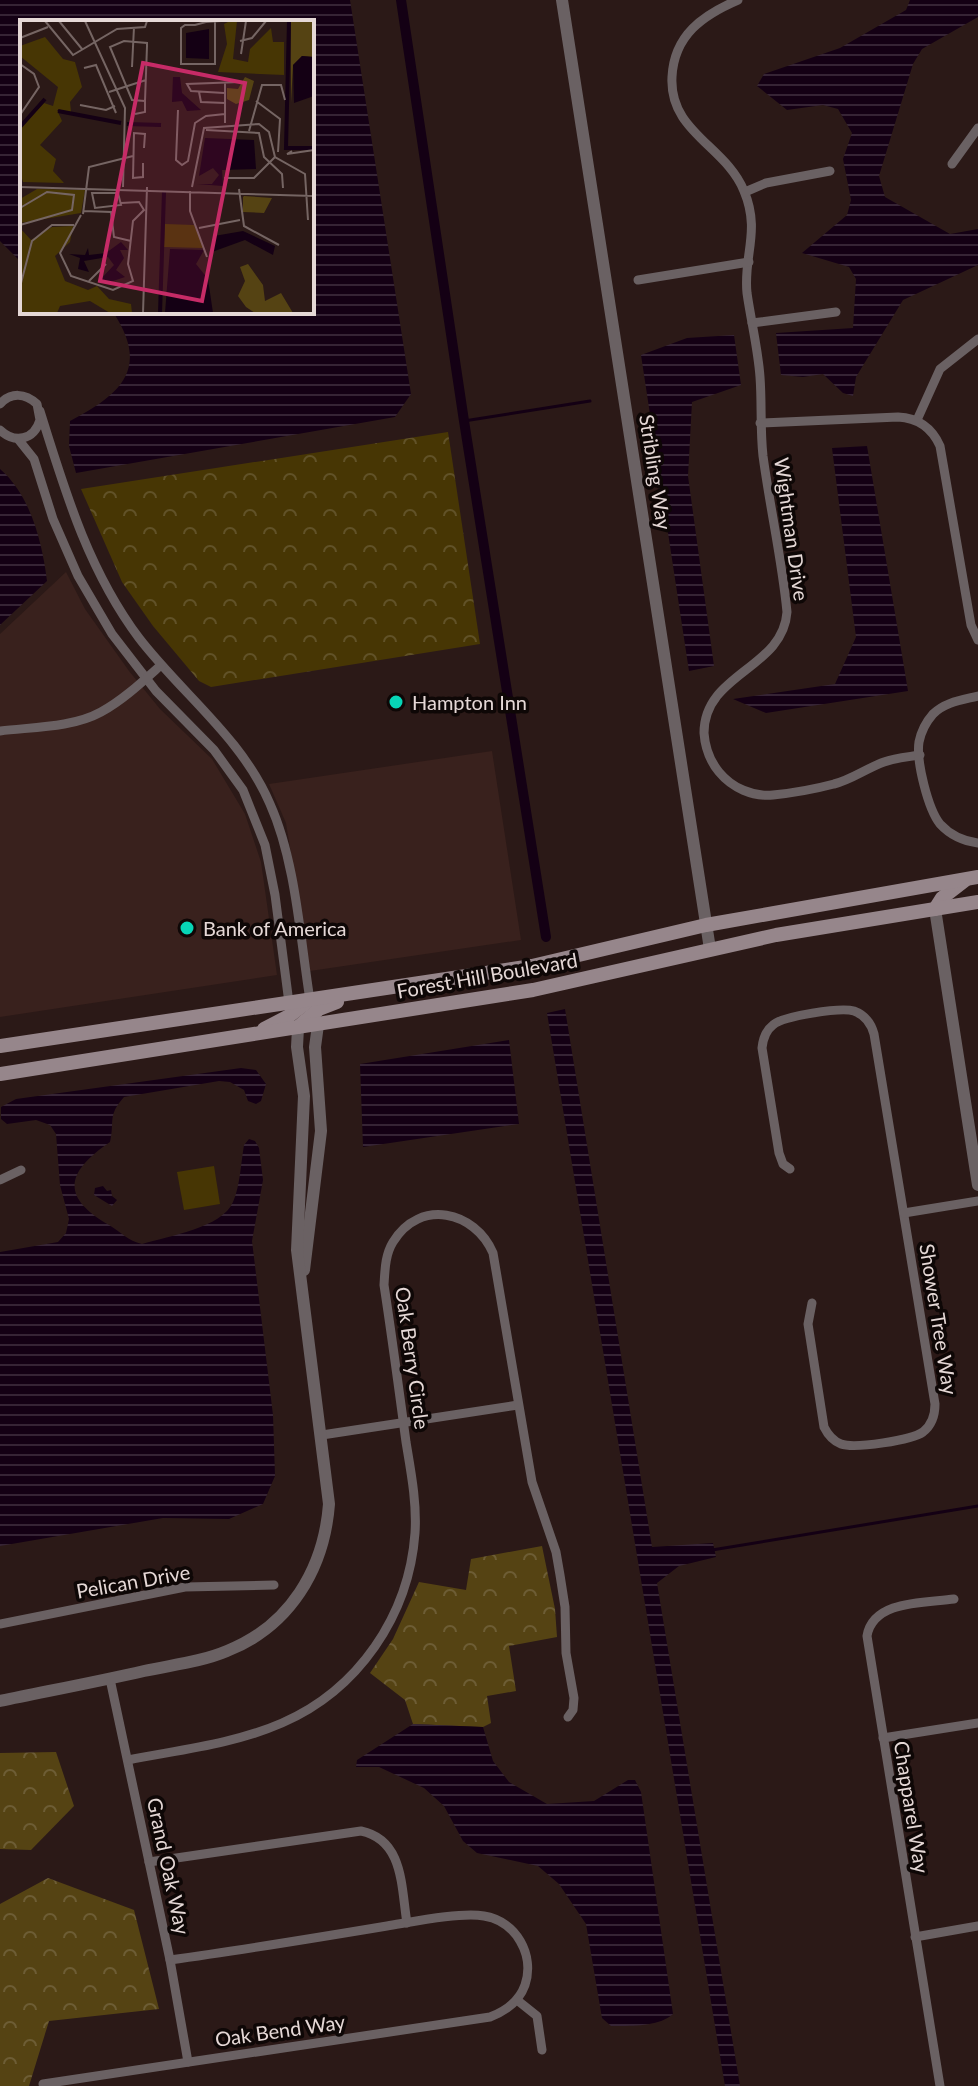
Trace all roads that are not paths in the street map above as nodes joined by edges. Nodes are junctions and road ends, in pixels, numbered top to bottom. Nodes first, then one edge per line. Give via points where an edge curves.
1 (562, 0) edge
2 (738, 0) edge
3 (978, 128) edge
4 (952, 164) dead end
5 (830, 171) dead end
6 (745, 192) junction
7 (749, 262) junction
8 (638, 280) dead end
9 (836, 312) dead end
10 (752, 323) junction
11 (978, 339) edge
12 (0, 404) edge
13 (40, 411) junction
14 (917, 420) junction
15 (760, 423) junction
16 (0, 430) edge
17 (18, 439) junction
18 (978, 640) edge
19 (161, 665) junction
20 (146, 678) junction
21 (978, 696) edge
22 (0, 731) edge
23 (222, 731) junction
24 (208, 743) junction
25 (920, 755) junction
26 (978, 843) edge
27 (973, 878) edge
28 (978, 902) edge
29 (935, 909) junction
30 (706, 925) junction
31 (710, 949) junction
32 (364, 992) junction
33 (310, 1000) junction
34 (289, 1003) junction
35 (318, 1025) junction
36 (298, 1028) junction
37 (253, 1034) junction
38 (0, 1046) edge
39 (0, 1074) edge
40 (790, 1169) dead end
41 (21, 1170) dead end
42 (0, 1180) edge
43 (978, 1185) edge
44 (978, 1201) edge
45 (904, 1213) junction
46 (302, 1281) junction
47 (812, 1303) dead end
48 (518, 1405) junction
49 (404, 1422) junction
50 (322, 1435) junction
51 (274, 1585) dead end
52 (954, 1599) dead end
53 (0, 1624) edge
54 (110, 1679) junction
55 (0, 1701) edge
56 (568, 1717) dead end
57 (978, 1723) edge
58 (883, 1738) junction
59 (128, 1760) junction
60 (149, 1862) junction
61 (407, 1923) junction
62 (978, 1926) edge
63 (915, 1937) junction
64 (170, 1960) junction
65 (517, 2000) junction
66 (542, 2050) dead end
67 (188, 2062) junction
68 (43, 2084) edge
69 (940, 2086) edge

1 - 30 street, Stribling Way
2 - 6 street via 705,15 691,28 677,50 672,82 682,119 731,167
3 - 4 street
5 - 6 street
6 - 7 street, Wightman Drive via 752,223
7 - 8 street
7 - 10 street, Wightman Drive via 746,284
9 - 10 street
10 - 15 street, Wightman Drive
11 - 14 street via 940,369
12 - 13 street via 24,395
13 - 17 street via 38,428
13 - 19 street via 93,562
14 - 15 street
14 - 18 street via 940,446
15 - 25 street, Wightman Drive via 786,619 773,648 724,686 711,704 704,736 709,757 733,785 767,795 833,785 882,762
16 - 17 street
17 - 20 street via 34,459 78,576
19 - 20 street
19 - 23 street
20 - 22 street via 98,714
20 - 24 street
21 - 25 street via 947,704 931,716 921,733
23 - 24 street
23 - 33 street via 255,773 282,835
24 - 34 street via 243,790 265,845
25 - 26 street via 935,816 954,836
27 - 29 main road via 942,898
27 - 30 main road, Forest Hill Boulevard
28 - 29 main road, Forest Hill Boulevard
29 - 31 main road, Forest Hill Boulevard
29 - 43 street
30 - 31 street, Stribling Way
30 - 32 main road, Forest Hill Boulevard via 532,966
31 - 35 main road, Forest Hill Boulevard via 533,990
32 - 33 main road, Forest Hill Boulevard
32 - 36 main road via 319,1009
33 - 34 main road, Forest Hill Boulevard
33 - 37 main road
34 - 38 main road, Forest Hill Boulevard
35 - 36 main road, Forest Hill Boulevard
35 - 46 street via 321,1131
36 - 37 main road, Forest Hill Boulevard
36 - 46 street via 304,1096 297,1250
37 - 39 main road, Forest Hill Boulevard
40 - 45 street, Shower Tree Way via 779,1153 762,1048 765,1035 787,1019 845,1009 858,1013 874,1034
41 - 42 street
44 - 45 street
45 - 47 street, Shower Tree Way via 935,1404 927,1429 857,1446 831,1438 824,1427 808,1324
46 - 50 street
48 - 49 street
48 - 49 street, Oak Berry Circle via 489,1243 464,1220 430,1216 402,1231 386,1262 384,1285
48 - 56 street, Oak Berry Circle via 565,1607 574,1705
49 - 50 street
49 - 59 street, Oak Berry Circle via 416,1508 411,1559 398,1605 369,1656 339,1687 282,1723
50 - 54 street via 329,1504 326,1533 309,1579 288,1609 261,1633 229,1650
51 - 53 street, Pelican Drive via 185,1587
52 - 58 street, Chapparel Way via 887,1610 871,1623 867,1642
54 - 55 street
54 - 59 street, Grand Oak Way
57 - 58 street
58 - 63 street, Chapparel Way
59 - 60 street, Grand Oak Way
60 - 61 street via 371,1833 396,1859
60 - 64 street, Grand Oak Way
61 - 64 street
61 - 65 street via 476,1915 504,1924 520,1940 527,1960 526,1982
62 - 63 street
63 - 69 street, Chapparel Way
64 - 67 street, Grand Oak Way
65 - 66 street via 537,2016
65 - 67 street, Oak Bend Way via 490,2017
67 - 68 street, Oak Bend Way

